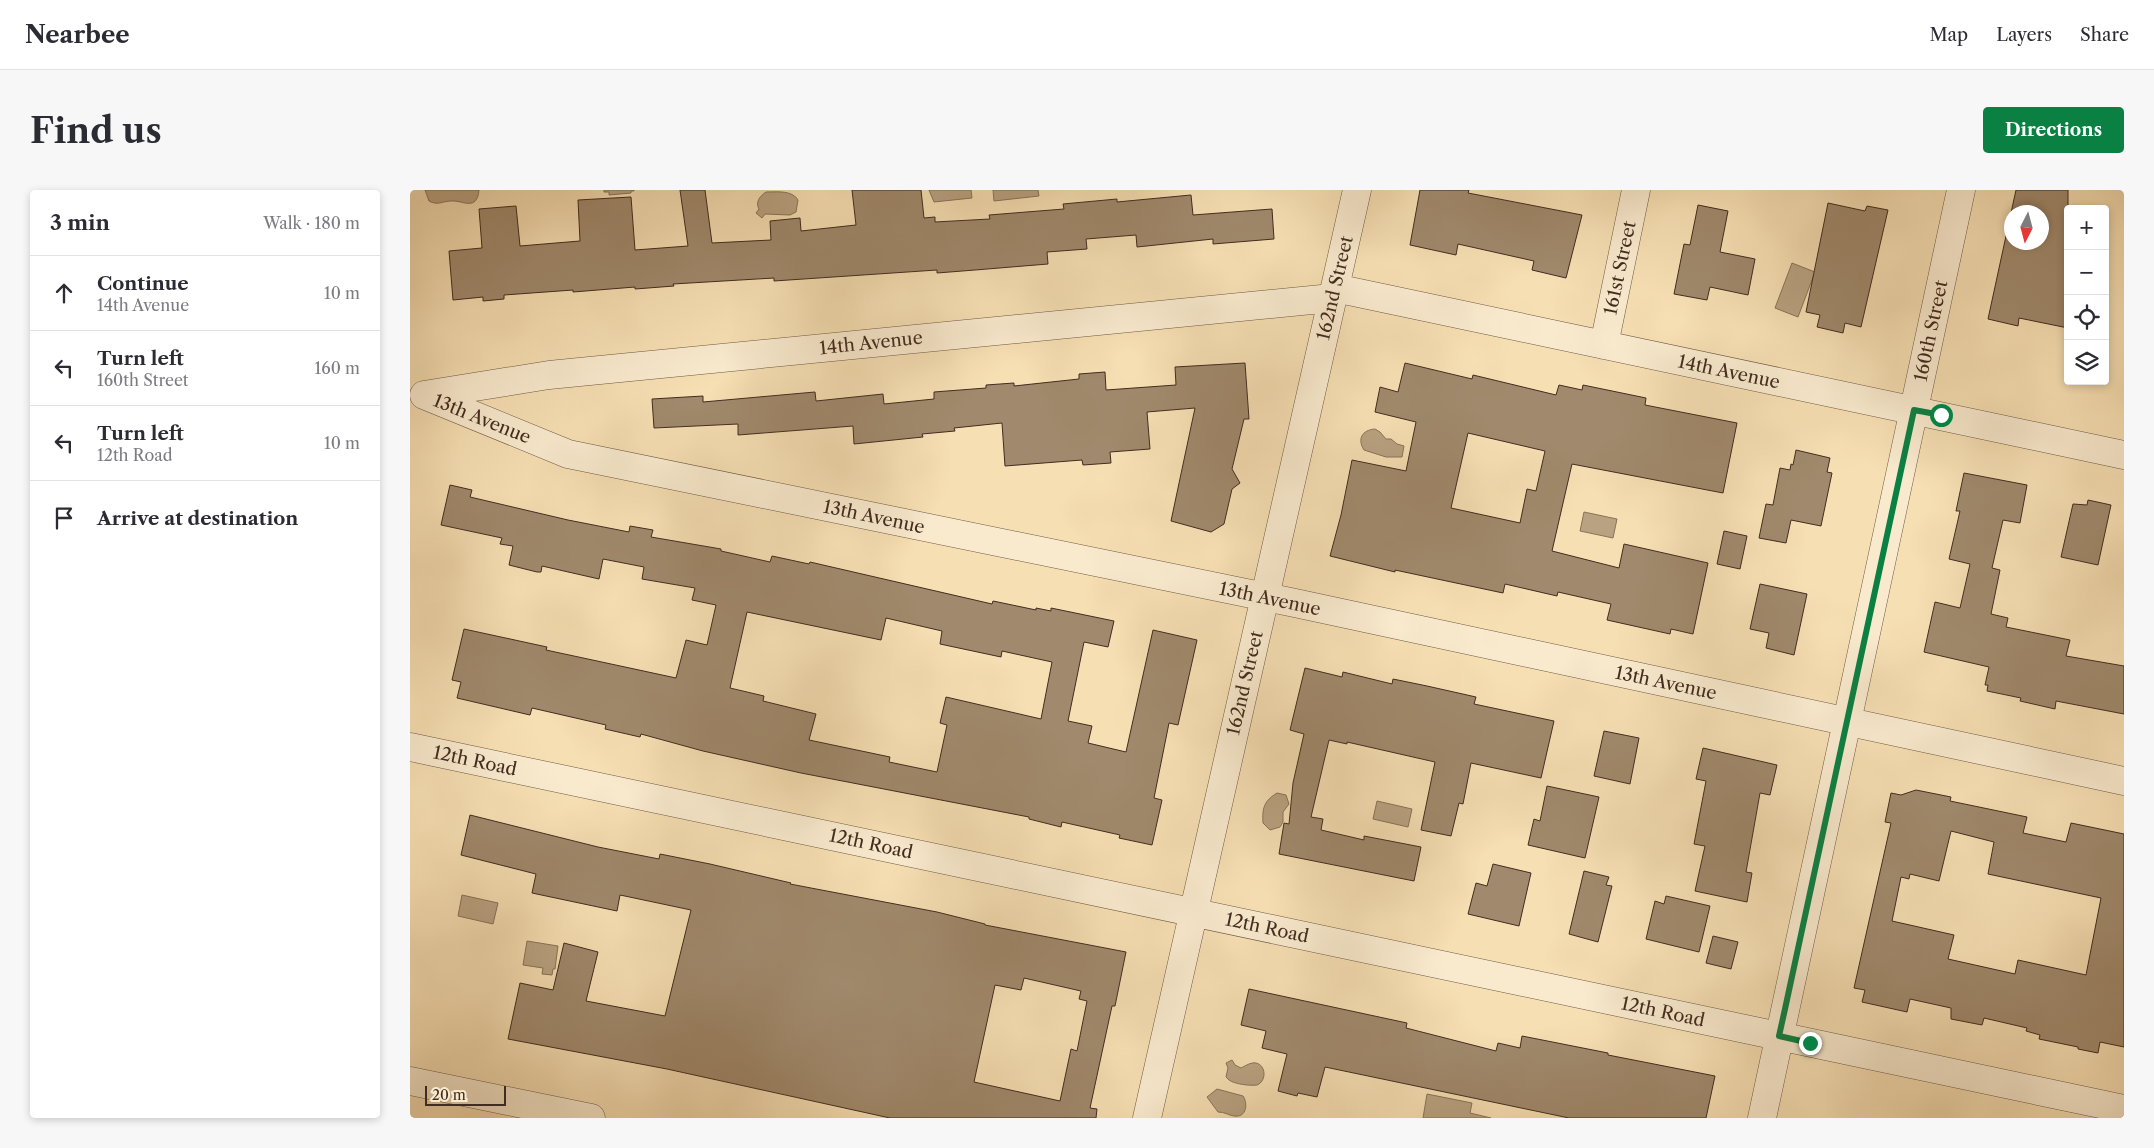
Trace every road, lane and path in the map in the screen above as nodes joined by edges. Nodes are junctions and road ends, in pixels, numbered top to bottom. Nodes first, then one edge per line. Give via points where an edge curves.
1 (1357, 190) edge
2 (1636, 190) edge
3 (1961, 190) edge
4 (1334, 293) junction
5 (1604, 345) junction
6 (417, 395) edge
7 (1914, 410) junction
8 (2124, 455) edge
9 (1264, 597) junction
10 (1846, 721) junction
11 (410, 747) edge
12 (2124, 781) edge
13 (1193, 912) junction
14 (1779, 1036) junction
15 (410, 1081) edge
16 (2124, 1109) edge
17 (592, 1118) edge
18 (1146, 1118) edge
19 (1762, 1118) edge

1 - 4 street, 162nd Street
2 - 5 street, 161st Street
3 - 7 street, 160th Street
4 - 5 street, 14th Avenue
4 - 6 street, 14th Avenue via 548,375
4 - 9 street, 162nd Street
5 - 7 street, 14th Avenue
6 - 9 street, 13th Avenue via 568,454
7 - 8 street, 14th Avenue
7 - 10 street, 160th Street
9 - 10 street, 13th Avenue
9 - 13 street, 162nd Street
10 - 12 street, 13th Avenue
10 - 14 street, 160th Street
11 - 13 street, 12th Road
13 - 14 street, 12th Road
13 - 18 street, 162nd Street
14 - 16 street, 12th Road
14 - 19 street, 160th Street
15 - 17 street

